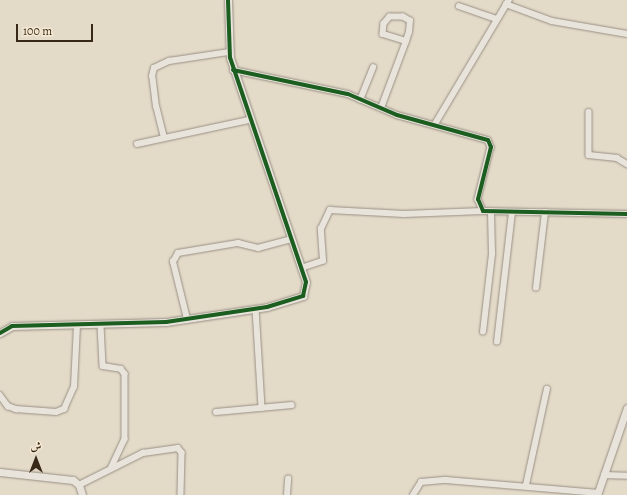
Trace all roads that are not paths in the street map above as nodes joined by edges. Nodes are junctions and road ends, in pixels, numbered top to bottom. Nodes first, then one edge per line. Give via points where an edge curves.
1 (228, 0) edge
2 (507, 2) edge
3 (459, 6) dead end
4 (496, 19) junction
5 (627, 34) edge
6 (406, 41) junction
7 (229, 52) junction
8 (373, 68) dead end
9 (233, 70) junction
10 (360, 100) junction
11 (381, 108) junction
12 (589, 112) dead end
13 (248, 120) junction
14 (435, 124) junction
15 (164, 138) junction
16 (137, 144) dead end
17 (627, 164) edge
18 (483, 211) junction
19 (491, 212) junction
20 (512, 213) junction
21 (545, 213) junction
22 (627, 214) edge
23 (291, 239) junction
24 (302, 268) junction
25 (536, 288) dead end
26 (256, 309) junction
27 (187, 319) junction
28 (78, 326) junction
29 (101, 326) junction
30 (1, 330) edge
31 (483, 332) dead end
32 (497, 342) dead end
33 (547, 389) dead end
34 (0, 395) edge
35 (292, 405) dead end
36 (262, 408) junction
37 (627, 409) edge
38 (216, 412) dead end
39 (111, 469) junction
40 (0, 472) edge
41 (604, 475) junction
42 (627, 476) edge
43 (288, 479) dead end
44 (79, 485) junction
45 (526, 485) junction
46 (598, 494) edge
47 (82, 495) edge
48 (181, 495) edge
49 (287, 495) edge
50 (413, 495) edge

1 - 7 street
2 - 4 street
2 - 5 street via 552,21
3 - 4 street
4 - 14 street
6 - 6 street via 383,34 384,24 390,18 403,17 410,21
6 - 11 street
7 - 9 street
7 - 15 street via 169,61 154,68 152,76 156,107
8 - 10 street
9 - 10 street via 338,91
9 - 13 street
10 - 11 street
11 - 14 street
12 - 17 street via 589,155 617,158
13 - 15 street
13 - 23 street
14 - 18 street via 490,142 478,200
15 - 16 street
18 - 19 street
18 - 24 street via 404,214 330,210 321,229 323,261
19 - 20 street
19 - 31 street via 492,254
20 - 21 street
20 - 32 street
21 - 22 street
21 - 25 street
23 - 24 street
23 - 27 street via 258,248 238,243 178,253 173,262
24 - 26 street via 306,282 303,296 298,300
26 - 27 street
26 - 36 street
27 - 29 street
28 - 29 street
28 - 30 street via 12,326
28 - 34 street via 74,387 64,409 56,412 16,409 8,406
29 - 39 street via 103,366 120,368 125,373 125,438
33 - 45 street
35 - 36 street
36 - 38 street
37 - 41 street
39 - 44 street
39 - 48 street via 143,453 179,449
40 - 44 street via 69,479
41 - 42 street
41 - 46 street
43 - 49 street
44 - 47 street
45 - 46 street
45 - 50 street via 427,480 418,484

